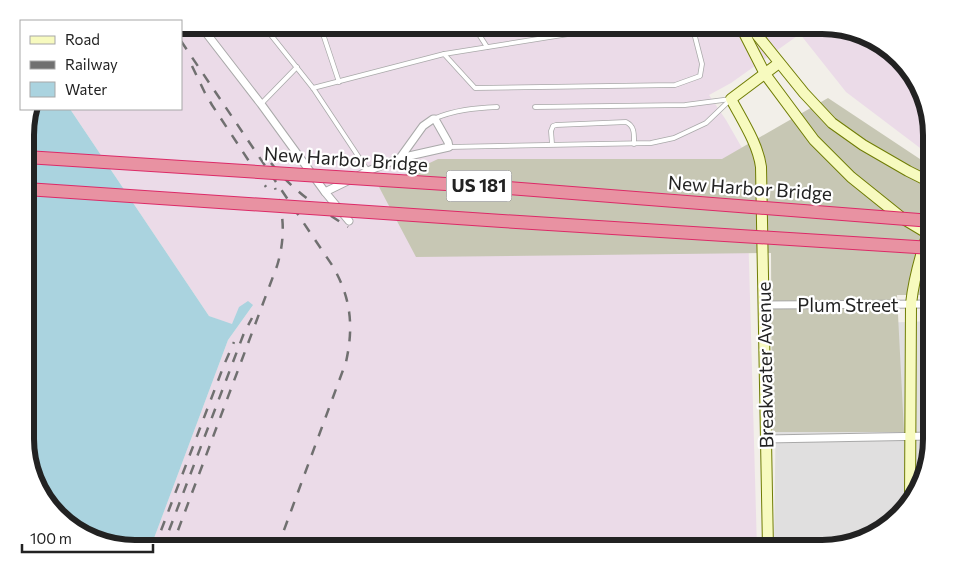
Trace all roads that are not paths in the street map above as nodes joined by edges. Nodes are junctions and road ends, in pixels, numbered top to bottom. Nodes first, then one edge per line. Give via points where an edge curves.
1 (207, 34) edge
2 (271, 34) edge
3 (323, 34) edge
4 (479, 34) edge
5 (569, 34) edge
6 (694, 34) edge
7 (745, 34) edge
8 (757, 34) edge
9 (487, 47) junction
10 (444, 54) junction
11 (779, 63) junction
12 (297, 68) junction
13 (765, 74) junction
14 (339, 82) junction
15 (313, 88) junction
16 (731, 99) junction
17 (261, 104) junction
18 (497, 107) dead end
19 (535, 107) dead end
20 (433, 118) junction
21 (552, 144) junction
22 (634, 144) junction
23 (449, 147) junction
24 (34, 158) edge
25 (400, 158) junction
26 (368, 171) junction
27 (923, 178) edge
28 (34, 190) edge
29 (325, 192) junction
30 (349, 221) dead end
31 (923, 225) edge
32 (923, 227) edge
33 (923, 247) edge
34 (923, 248) edge
35 (911, 304) junction
36 (923, 304) edge
37 (764, 306) junction
38 (910, 436) junction
39 (923, 436) edge
40 (766, 439) junction
41 (910, 490) edge
42 (768, 540) edge

1 - 17 street
2 - 12 lane
3 - 14 lane
4 - 9 lane
5 - 9 lane
6 - 10 lane via 702,64 700,76 675,85 475,88
7 - 13 street
8 - 11 street
9 - 10 lane
10 - 14 lane
11 - 13 street
11 - 27 street via 832,123 863,145
12 - 15 lane
12 - 17 lane
13 - 16 street
13 - 31 street via 814,140 851,177 902,218
14 - 15 lane
15 - 26 lane
16 - 19 lane via 685,105
16 - 22 lane via 706,123 687,132 666,140
16 - 37 street, Breakwater Avenue via 760,161
17 - 29 street
18 - 20 lane via 454,111
20 - 23 street
20 - 25 street via 423,126
21 - 22 lane
21 - 22 lane via 551,131 556,125 626,122 634,130
21 - 23 lane
23 - 25 street
24 - 32 highway, New Harbor Bridge / US 181, bridge via 508,188
25 - 26 street
26 - 29 street
28 - 33 highway, US 181, bridge
29 - 30 street
34 - 35 street
35 - 36 street, Plum Street
35 - 37 street, Plum Street
35 - 38 street
37 - 40 street, Breakwater Avenue
38 - 39 street
38 - 40 street
38 - 41 street
40 - 42 street, Breakwater Avenue

